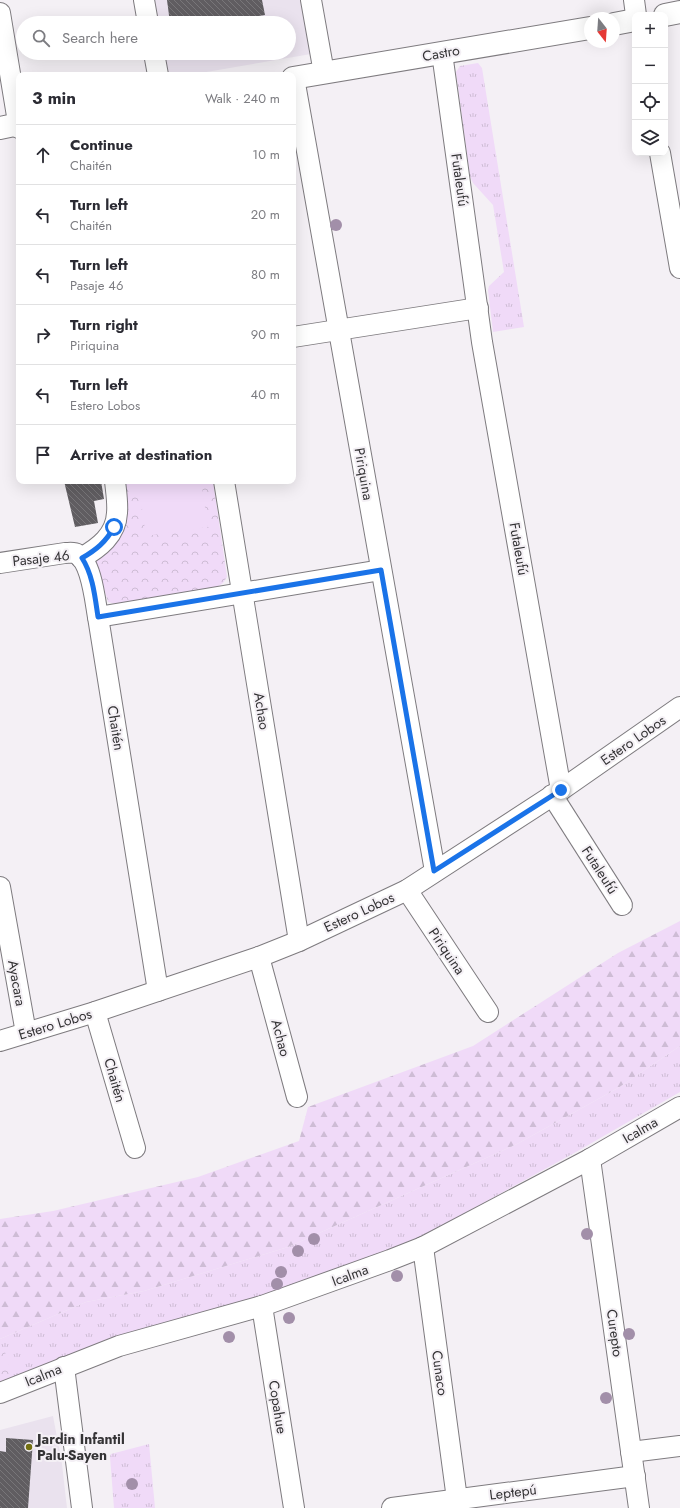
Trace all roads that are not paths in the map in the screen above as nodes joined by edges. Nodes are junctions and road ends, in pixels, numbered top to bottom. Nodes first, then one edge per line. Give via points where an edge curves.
1 (144, 0) edge
2 (312, 0) edge
3 (634, 0) edge
4 (636, 12) edge
5 (680, 12) edge
6 (0, 13) edge
7 (668, 14) edge
8 (147, 16) edge
9 (632, 21) edge
10 (620, 23) edge
11 (584, 29) edge
12 (442, 53) junction
13 (155, 60) edge
14 (157, 72) edge
15 (324, 73) junction
16 (296, 78) edge
17 (296, 89) edge
18 (14, 126) edge
19 (661, 156) edge
20 (680, 268) edge
21 (478, 308) junction
22 (339, 330) junction
23 (296, 337) edge
24 (115, 484) edge
25 (224, 484) edge
26 (82, 558) junction
27 (0, 563) edge
28 (381, 570) junction
29 (242, 593) junction
30 (98, 617) junction
31 (680, 708) edge
32 (556, 792) junction
33 (434, 871) junction
34 (0, 887) edge
35 (406, 890) junction
36 (622, 905) dead end
37 (299, 941) junction
38 (259, 957) junction
39 (158, 991) junction
40 (95, 1012) junction
41 (488, 1012) dead end
42 (26, 1033) junction
43 (0, 1041) edge
44 (297, 1097) dead end
45 (680, 1108) edge
46 (135, 1148) dead end
47 (590, 1159) junction
48 (423, 1247) junction
49 (262, 1306) junction
50 (64, 1367) junction
51 (0, 1392) edge
52 (680, 1446) edge
53 (631, 1452) junction
54 (635, 1476) junction
55 (457, 1499) junction
56 (82, 1508) edge
57 (294, 1508) edge
58 (392, 1508) edge
59 (639, 1508) edge

1 - 8 street
2 - 15 street
3 - 4 street
5 - 7 street
6 - 18 street
9 - 10 street
11 - 12 street, Castro
12 - 15 street, Castro
12 - 21 street, Futaleufú
13 - 14 street
15 - 16 street, Castro
17 - 22 street, Piriquina
19 - 20 street
21 - 22 street
21 - 32 street, Futaleufú
22 - 23 street
22 - 28 street, Piriquina
24 - 26 street via 118,513 114,527 98,548
25 - 29 street, Achao
26 - 27 street, Pasaje 46 via 73,553 65,553
26 - 30 street, Chaitén via 93,588
28 - 29 street
28 - 33 street, Piriquina
29 - 30 street
29 - 37 street, Achao
30 - 39 street, Chaitén
31 - 32 street, Estero Lobos
32 - 33 street, Estero Lobos
32 - 36 street, Futaleufú
33 - 35 street, Estero Lobos
34 - 42 street, Ayacara
35 - 37 street, Estero Lobos
35 - 41 street, Piriquina
37 - 38 street, Estero Lobos
38 - 39 street, Estero Lobos
38 - 44 street, Achao
39 - 40 street, Estero Lobos
40 - 42 street, Estero Lobos
40 - 46 street, Chaitén
42 - 43 street, Estero Lobos
45 - 47 street, Icalma
47 - 48 street, Icalma
47 - 53 street, Curepto
48 - 49 street, Icalma
48 - 55 street, Cunaco
49 - 50 street, Icalma via 119,1346
49 - 57 street, Copahue
50 - 51 street, Icalma
50 - 56 street
52 - 53 street
53 - 54 street, Curepto
54 - 55 street, Leptepú
54 - 59 street, Curepto
55 - 58 street, Leptepú

